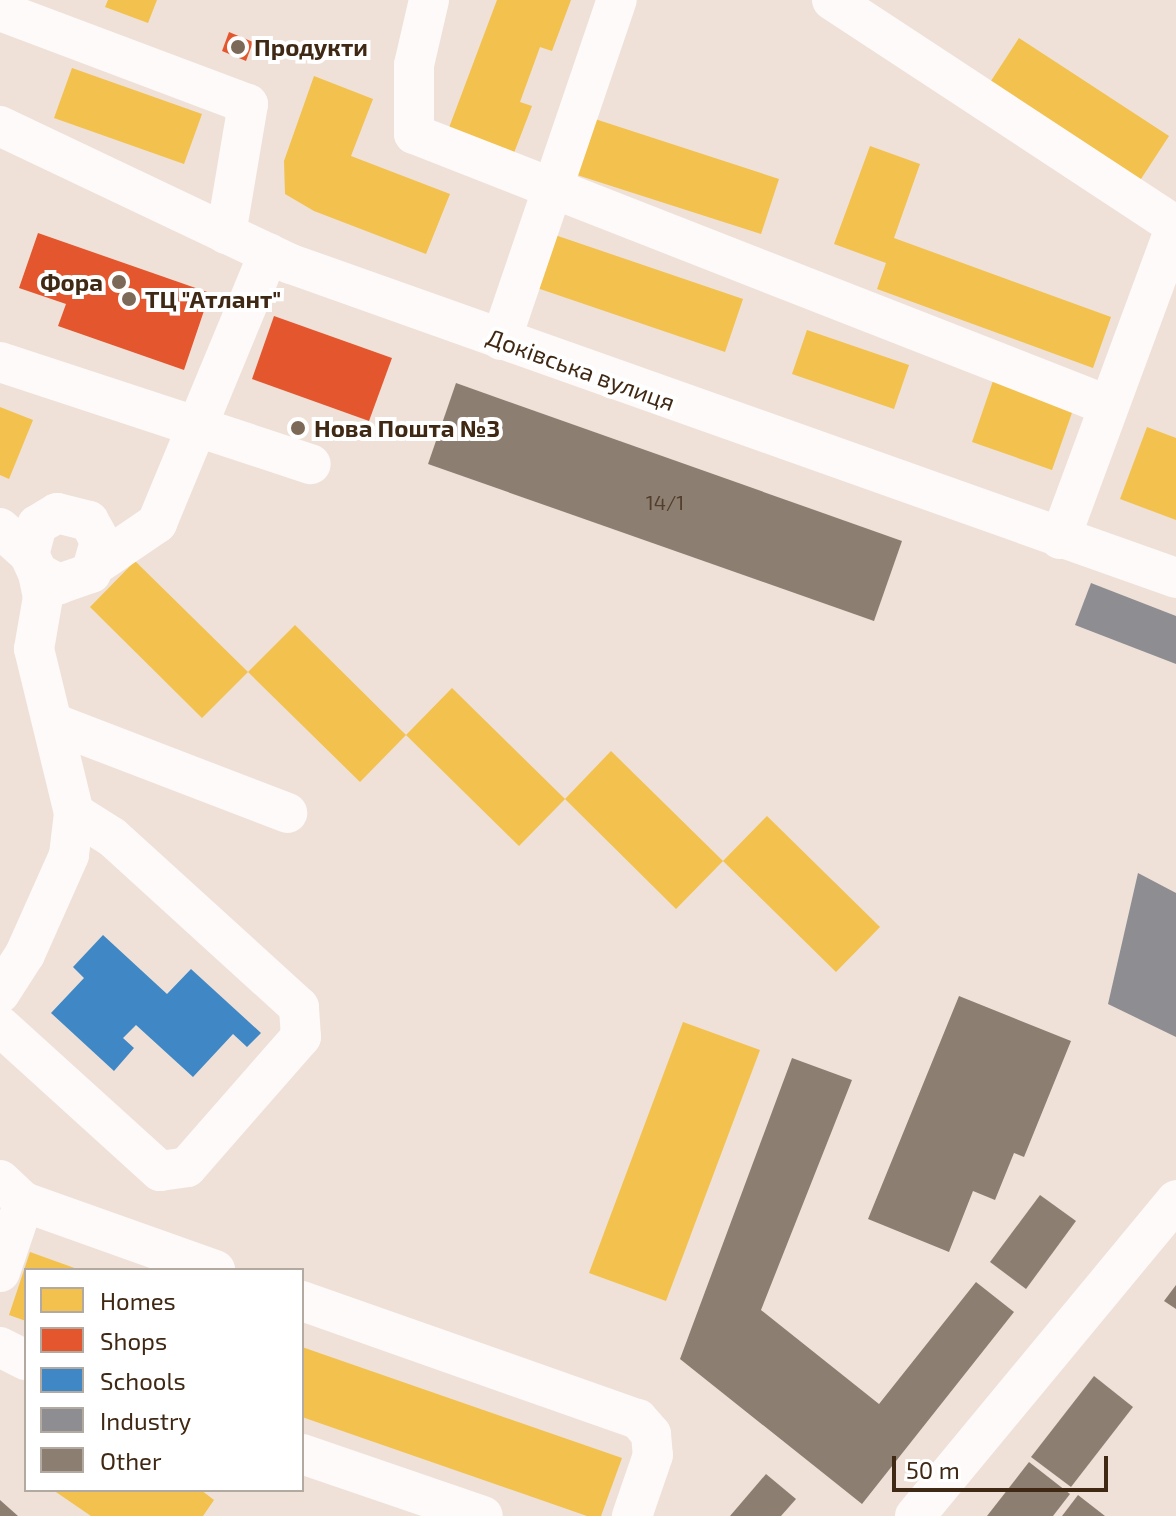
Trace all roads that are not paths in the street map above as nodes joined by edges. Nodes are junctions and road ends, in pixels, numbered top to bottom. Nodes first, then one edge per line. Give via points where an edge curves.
1 (429, 0) edge
2 (617, 0) edge
3 (832, 0) edge
4 (0, 11) edge
5 (0, 126) edge
6 (552, 191) junction
7 (1176, 226) edge
8 (226, 234) junction
9 (269, 253) junction
10 (501, 340) junction
11 (0, 362) edge
12 (1109, 406) junction
13 (198, 425) junction
14 (311, 464) dead end
15 (89, 521) junction
16 (157, 523) junction
17 (1060, 539) junction
18 (17, 545) edge
19 (89, 572) junction
20 (1176, 578) edge
21 (34, 649) junction
22 (53, 723) junction
23 (74, 813) junction
24 (287, 813) dead end
25 (0, 993) edge
26 (0, 1026) edge
27 (12, 1191) edge
28 (1176, 1200) edge
29 (210, 1268) edge
30 (0, 1272) edge
31 (304, 1302) edge
32 (0, 1347) edge
33 (24, 1359) edge
34 (304, 1455) edge
35 (483, 1516) edge
36 (632, 1516) edge
37 (915, 1516) edge

1 - 6 street via 414,65 414,134
2 - 6 street
3 - 7 street
4 - 8 street via 248,104
5 - 8 street, Доківська вулиця
6 - 10 street
6 - 12 street
7 - 12 street
8 - 9 street, Доківська вулиця
9 - 10 street, Доківська вулиця
9 - 13 street
10 - 17 street, Доківська вулиця
11 - 13 street
12 - 17 street
13 - 14 street
13 - 16 street
15 - 16 street via 118,530
15 - 18 street via 68,512 46,517
15 - 19 street via 100,541
16 - 19 street
17 - 20 street, Доківська вулиця
18 - 19 street via 59,584
18 - 21 street via 43,597
19 - 21 street
21 - 22 street
22 - 23 street
22 - 24 street
23 - 25 street via 69,855 25,954
23 - 26 street via 112,837 299,1007 301,1037 187,1167 160,1171
27 - 29 street
27 - 30 street
28 - 37 street
31 - 36 street via 638,1419 651,1434 653,1455
32 - 33 street
34 - 35 street

